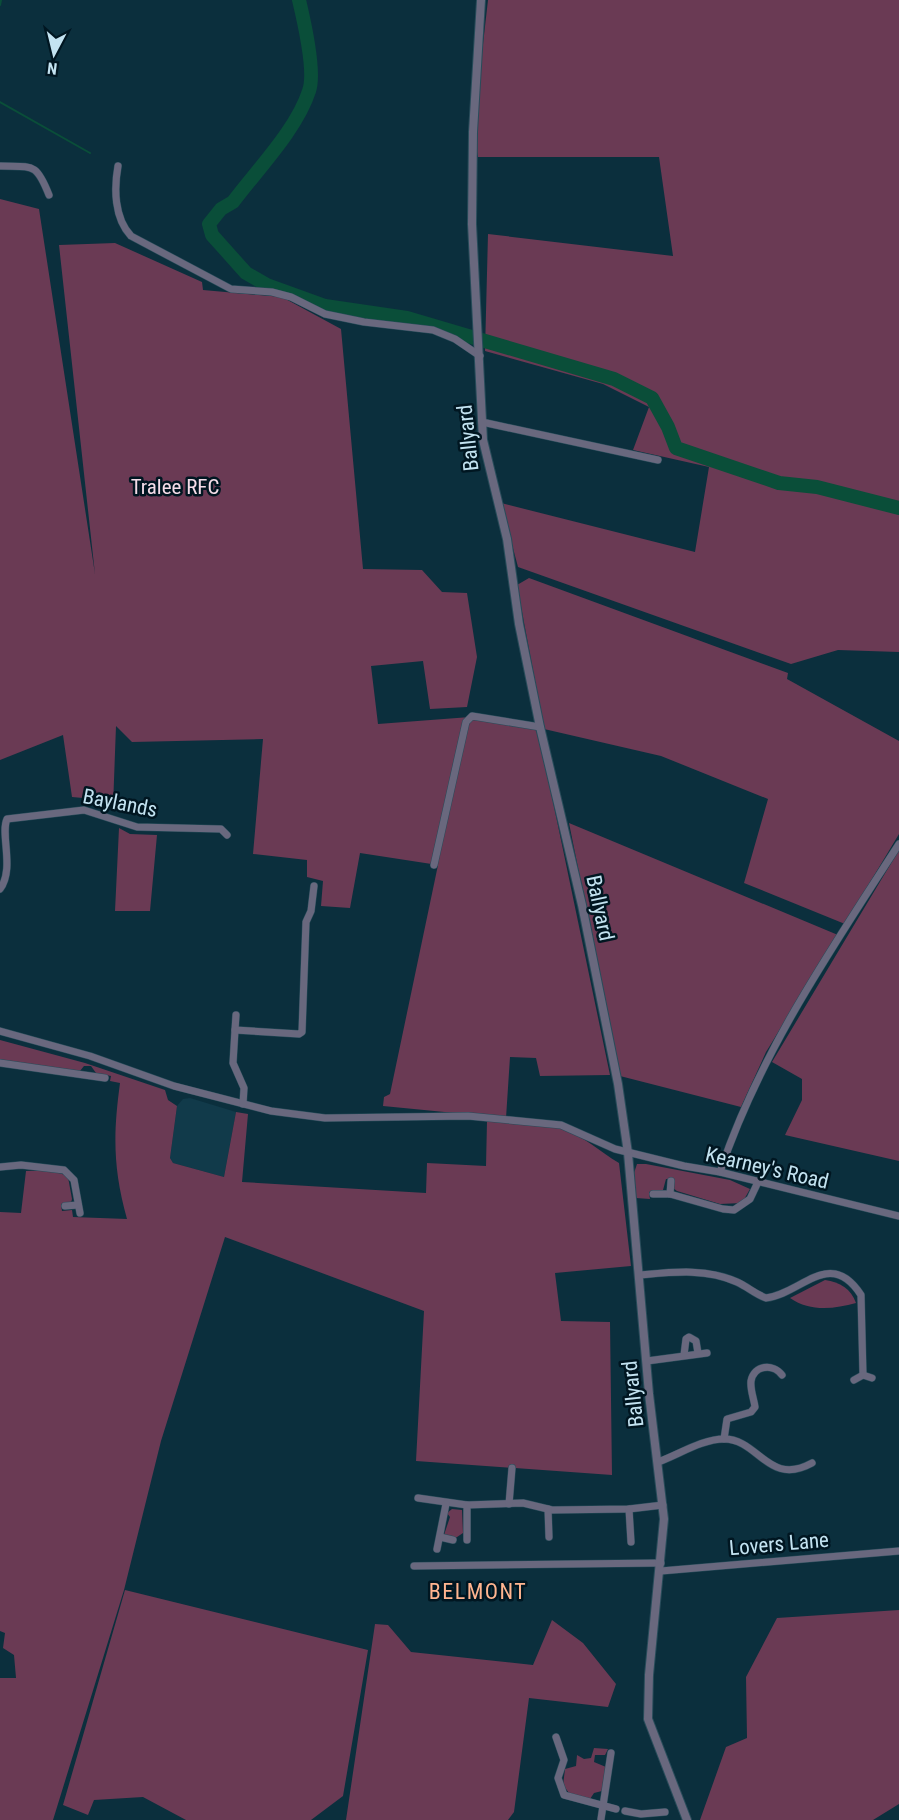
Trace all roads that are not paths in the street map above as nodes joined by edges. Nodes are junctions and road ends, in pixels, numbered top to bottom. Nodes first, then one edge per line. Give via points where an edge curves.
1 (481, 0) edge
2 (0, 166) edge
3 (118, 166) dead end
4 (49, 195) dead end
5 (479, 352) junction
6 (482, 422) junction
7 (658, 460) dead end
8 (540, 727) junction
9 (227, 835) dead end
10 (899, 844) edge
11 (434, 865) dead end
12 (314, 886) dead end
13 (0, 889) edge
14 (236, 1015) dead end
15 (235, 1030) junction
16 (0, 1031) edge
17 (0, 1063) edge
18 (105, 1078) dead end
19 (243, 1104) junction
20 (628, 1153) junction
21 (0, 1167) edge
22 (720, 1172) junction
23 (671, 1181) dead end
24 (758, 1182) junction
25 (653, 1194) dead end
26 (670, 1194) junction
27 (78, 1205) junction
28 (65, 1206) dead end
29 (80, 1213) dead end
30 (899, 1216) edge
31 (641, 1275) junction
32 (698, 1353) junction
33 (707, 1353) dead end
34 (684, 1355) junction
35 (647, 1361) junction
36 (782, 1375) dead end
37 (863, 1375) junction
38 (872, 1378) dead end
39 (854, 1380) dead end
40 (724, 1439) junction
41 (658, 1462) junction
42 (512, 1468) dead end
43 (813, 1473) dead end
44 (418, 1498) dead end
45 (446, 1504) junction
46 (509, 1504) junction
47 (467, 1505) junction
48 (663, 1505) junction
49 (548, 1509) junction
50 (629, 1509) junction
51 (440, 1537) junction
52 (549, 1537) dead end
53 (453, 1540) dead end
54 (466, 1540) dead end
55 (631, 1542) dead end
56 (437, 1549) dead end
57 (899, 1551) edge
58 (414, 1566) dead end
59 (661, 1567) junction
60 (556, 1737) dead end
61 (611, 1753) dead end
62 (603, 1807) junction
63 (616, 1809) dead end
64 (626, 1811) dead end
65 (665, 1812) dead end
66 (602, 1818) dead end
67 (687, 1820) edge

1 - 5 street, Ballyard via 473,189
2 - 4 street via 32,167 39,171
3 - 5 street via 115,183 124,229 231,289 272,292 325,314 364,322 433,330
5 - 6 street, Ballyard
6 - 7 street
6 - 8 street, Ballyard via 486,464 507,539
8 - 11 street via 472,716 466,722
8 - 20 street, Ballyard via 582,905
9 - 13 street, Baylands via 221,829 137,827 84,810 7,819 2,832 6,878
10 - 22 street via 764,1066 741,1112
12 - 15 street via 306,922 302,1032
14 - 15 street
15 - 19 street via 233,1063 244,1088
16 - 19 street, Kearney's Road
17 - 18 street
19 - 20 street, Kearney's Road via 325,1118 468,1116 536,1121 561,1125
20 - 22 street, Kearney's Road
20 - 31 street, Ballyard
21 - 27 street via 64,1170 74,1180
22 - 24 street, Kearney's Road
23 - 26 street
24 - 26 street via 750,1199 735,1210
24 - 30 street, Kearney's Road
25 - 26 street
27 - 28 street
27 - 29 street
31 - 35 street, Ballyard
31 - 37 street via 691,1271 708,1274 738,1282 766,1298 816,1276 831,1273 844,1277 861,1295
32 - 33 street
32 - 34 street
32 - 34 street via 696,1341 689,1336
34 - 35 street
35 - 41 street, Ballyard
36 - 40 street via 768,1366 756,1371 751,1380 755,1407 751,1412 727,1419
37 - 38 street
37 - 39 street
40 - 41 street via 714,1439
40 - 43 street via 746,1446 769,1466 810,1464
41 - 48 street, Ballyard
42 - 46 street
44 - 45 street
45 - 47 street
45 - 51 street
46 - 47 street
46 - 49 street
47 - 54 street
48 - 50 street
48 - 59 street, Ballyard
49 - 50 street
49 - 52 street
50 - 55 street
51 - 53 street
51 - 56 street
57 - 59 street, Lovers Lane
58 - 59 street, Lovers Lane
59 - 67 street, Ballyard via 648,1719
60 - 62 street via 564,1760 558,1779 564,1795
61 - 62 street
62 - 63 street
62 - 66 street
64 - 65 street

